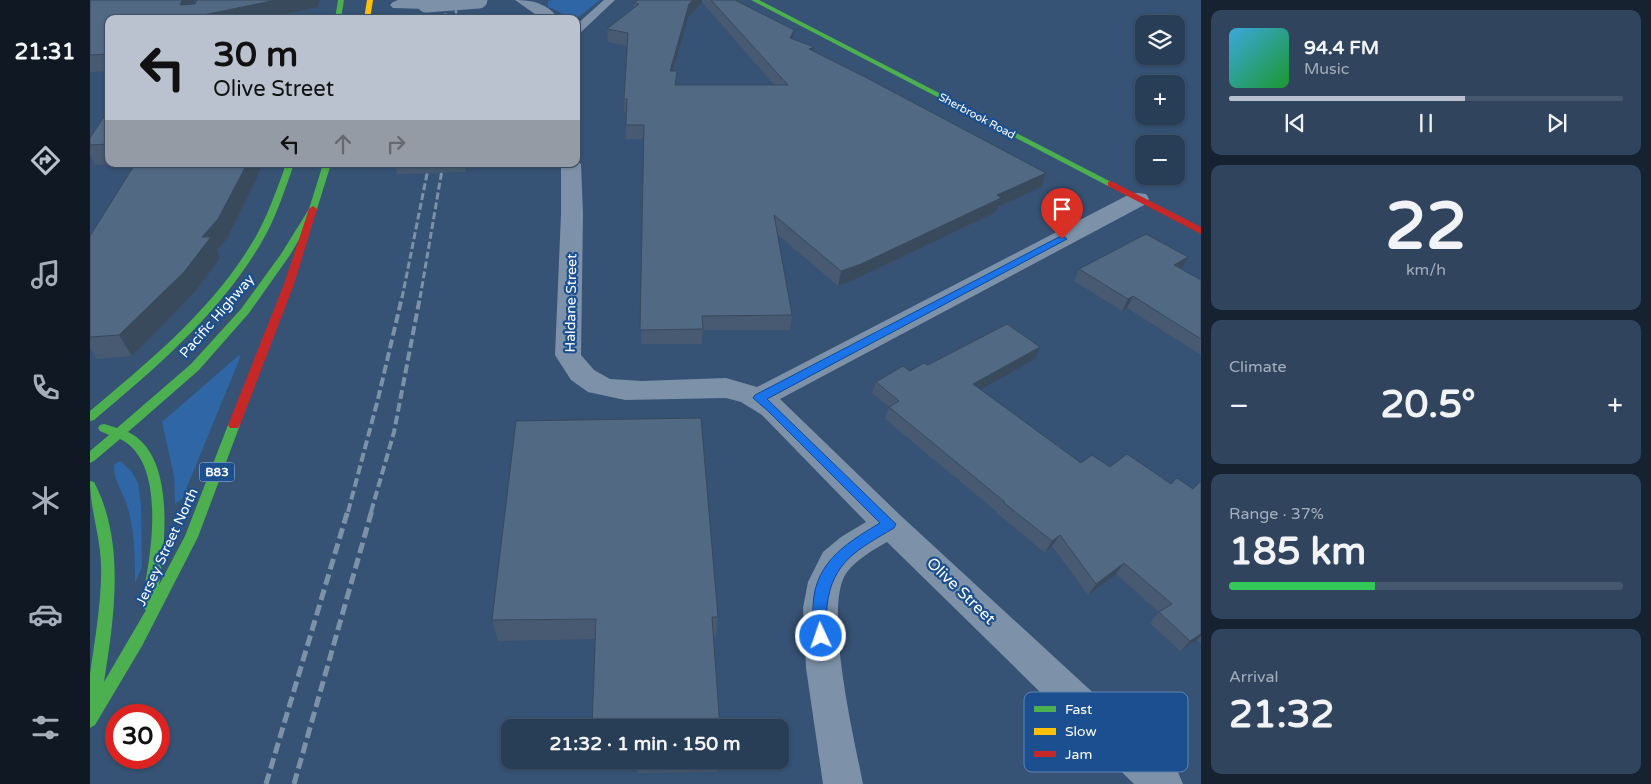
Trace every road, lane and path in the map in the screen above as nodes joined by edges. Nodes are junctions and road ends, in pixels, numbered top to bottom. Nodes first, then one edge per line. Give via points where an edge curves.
1 (341, 0) edge
2 (370, 0) edge
3 (479, 0) edge
4 (522, 0) edge
5 (610, 0) edge
6 (754, 0) edge
7 (398, 8) edge
8 (339, 15) edge
9 (368, 15) edge
10 (546, 15) edge
11 (580, 27) edge
12 (289, 167) edge
13 (326, 167) edge
14 (571, 167) edge
15 (1138, 199) junction
16 (313, 209) junction
17 (1201, 232) edge
18 (759, 398) junction
19 (90, 417) edge
20 (90, 424) edge
21 (119, 433) junction
22 (90, 458) edge
23 (90, 486) edge
24 (890, 524) junction
25 (93, 578) dead end
26 (107, 605) junction
27 (137, 641) junction
28 (1066, 692) edge
29 (90, 708) edge
30 (90, 720) edge
31 (1150, 772) edge
32 (843, 784) edge
33 (1163, 784) edge

1 - 8 main road
2 - 9 main road
3 - 7 street, bridge
4 - 10 street
5 - 11 lane
6 - 15 main road, Sherbrook Road
12 - 19 main road, Pacific Highway via 258,238 222,289 169,348
13 - 16 main road, Pacific Highway / B83
14 - 18 street, Haldane Street via 568,355 573,365 597,385 616,390 726,388
15 - 17 main road, Sherbrook Road
15 - 18 street
16 - 21 main road, Pacific Highway / B83 via 264,286 218,342
16 - 27 main road, Jersey Street North / B83 via 289,284 209,492 168,584
18 - 24 street, Olive Street
20 - 21 main road, B83
21 - 22 main road, Pacific Highway / B83
21 - 27 main road, B83 via 134,441 144,455 155,488 158,510 152,589
23 - 26 main road via 97,498 108,545
24 - 28 street, Olive Street
24 - 32 street via 852,547 835,562 824,582 820,608 824,668
25 - 26 main road via 99,584
26 - 29 main road
27 - 30 main road, Jersey Street North / B83
31 - 33 street, Olive Street

